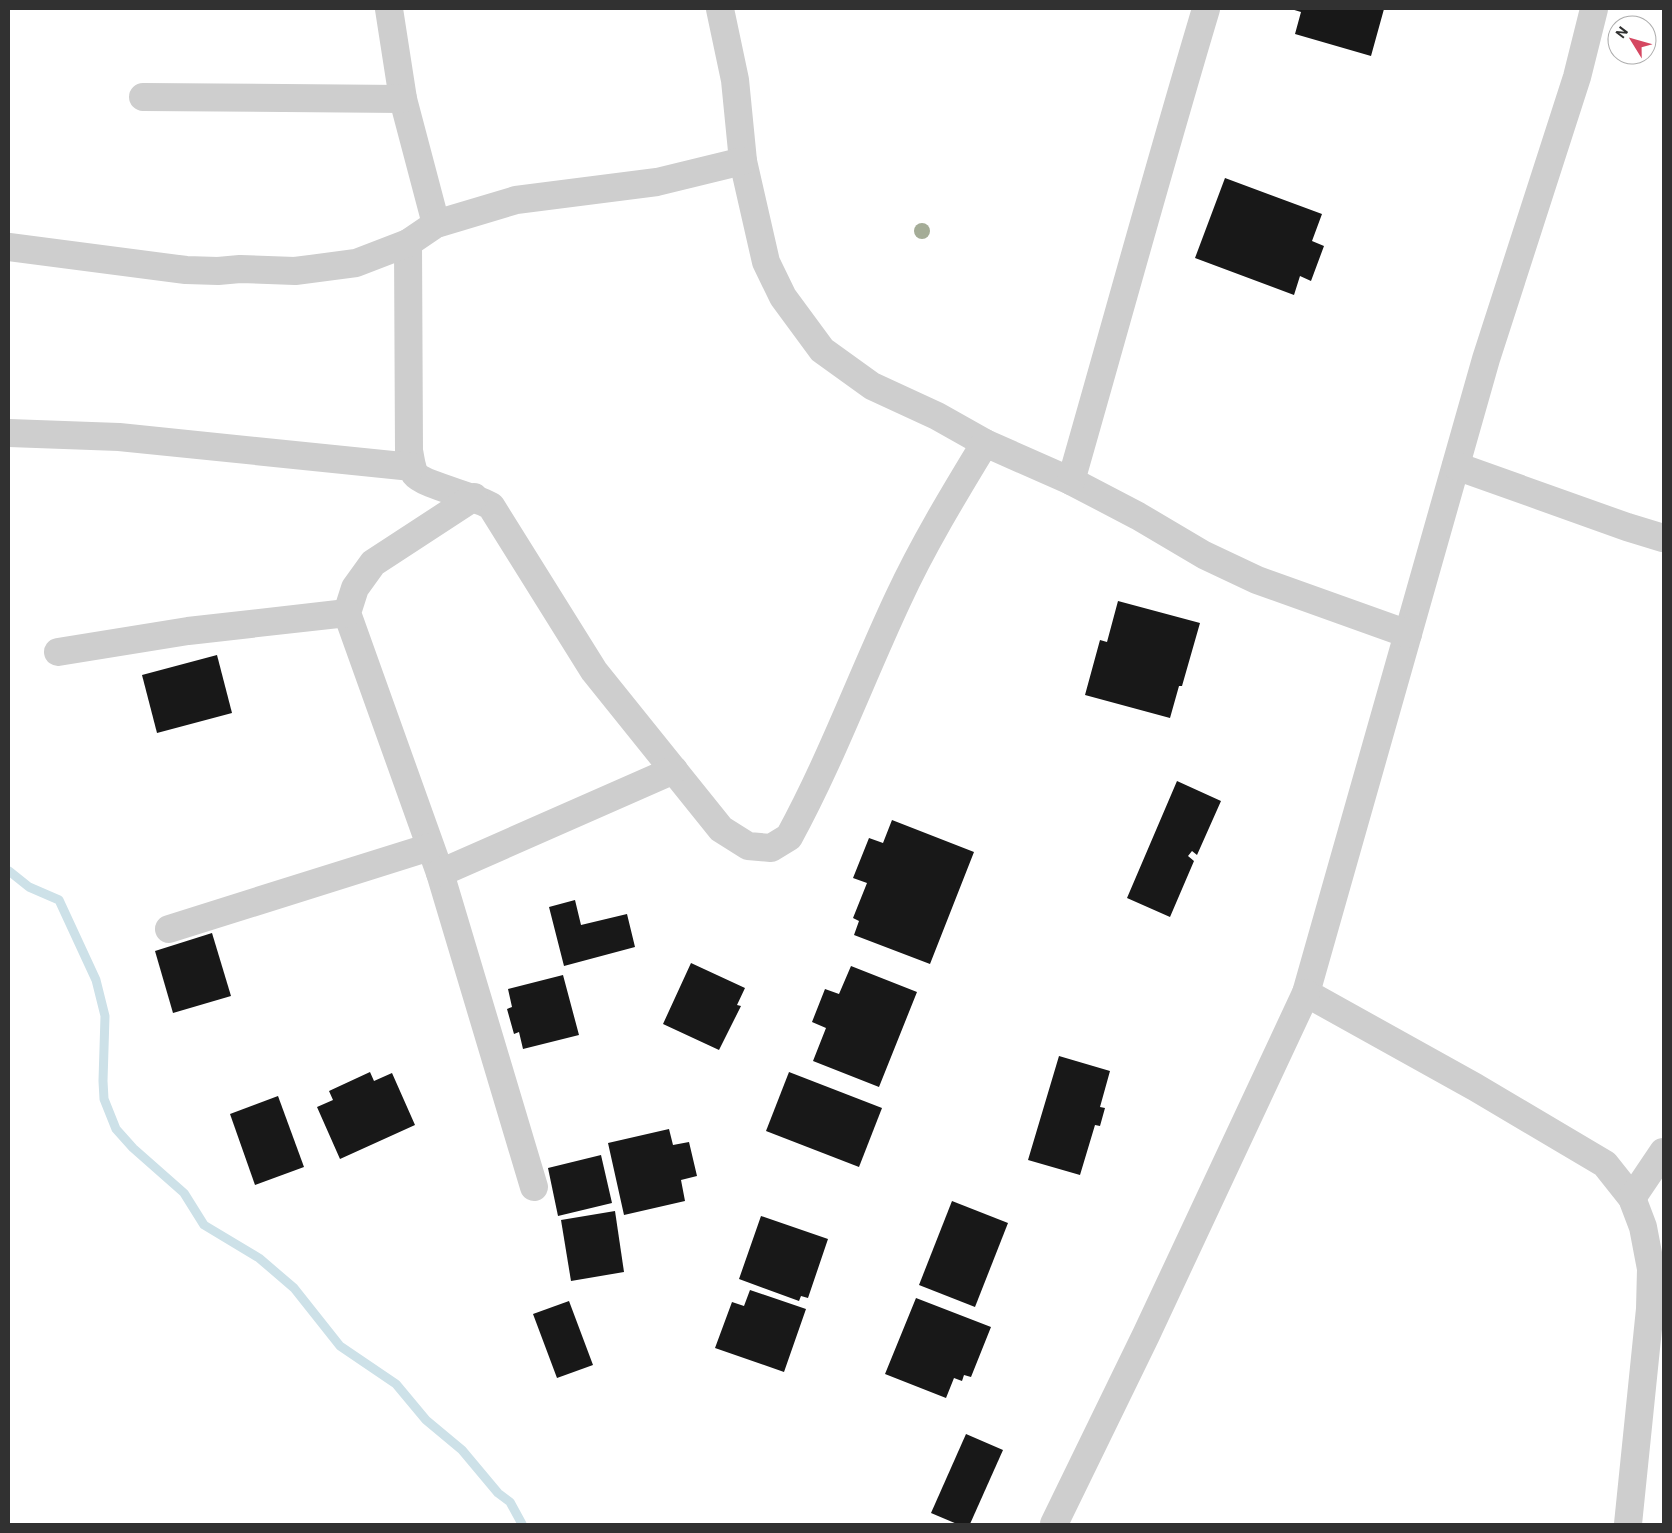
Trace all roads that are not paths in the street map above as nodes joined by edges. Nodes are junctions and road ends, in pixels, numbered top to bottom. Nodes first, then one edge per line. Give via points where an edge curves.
1 (389, 9) edge
2 (720, 9) edge
3 (1206, 9) edge
4 (1594, 9) edge
5 (143, 97) dead end
6 (403, 99) junction
7 (742, 161) junction
8 (436, 224) junction
9 (408, 243) junction
10 (9, 247) edge
11 (9, 433) edge
12 (985, 443) junction
13 (1456, 466) junction
14 (412, 467) junction
15 (1071, 481) junction
16 (474, 497) junction
17 (1663, 538) edge
18 (347, 613) junction
19 (1408, 634) junction
20 (58, 652) dead end
21 (674, 770) junction
22 (430, 847) junction
23 (440, 873) junction
24 (168, 928) dead end
25 (1306, 993) junction
26 (1663, 1152) edge
27 (534, 1187) dead end
28 (1632, 1198) junction
29 (1643, 1228) junction
30 (1663, 1246) edge
31 (1054, 1524) edge
32 (1628, 1524) edge

1 - 6 street
2 - 7 street via 735,80
3 - 15 street
4 - 13 street via 1574,86 1486,359
5 - 6 street
6 - 8 street
7 - 8 street via 657,182 516,200
7 - 12 street via 766,262 783,297 822,350 872,386
8 - 9 street
9 - 10 street via 356,263 295,271 186,270
9 - 14 street via 409,451
11 - 14 street via 119,436
12 - 15 street
12 - 21 street via 930,536 898,599 789,837 771,848 748,846 721,829
13 - 17 street
13 - 19 street
14 - 16 street via 416,476 426,483
15 - 19 street via 1256,580
16 - 18 street via 372,562 355,588
16 - 21 street via 491,506 594,671
18 - 20 street via 188,631
18 - 22 street
19 - 25 street
21 - 23 street
22 - 23 street
22 - 24 street
23 - 27 street
25 - 28 street via 1475,1086 1604,1164
25 - 31 street
26 - 28 street
28 - 29 street
29 - 30 street
29 - 32 street via 1651,1269 1650,1309

